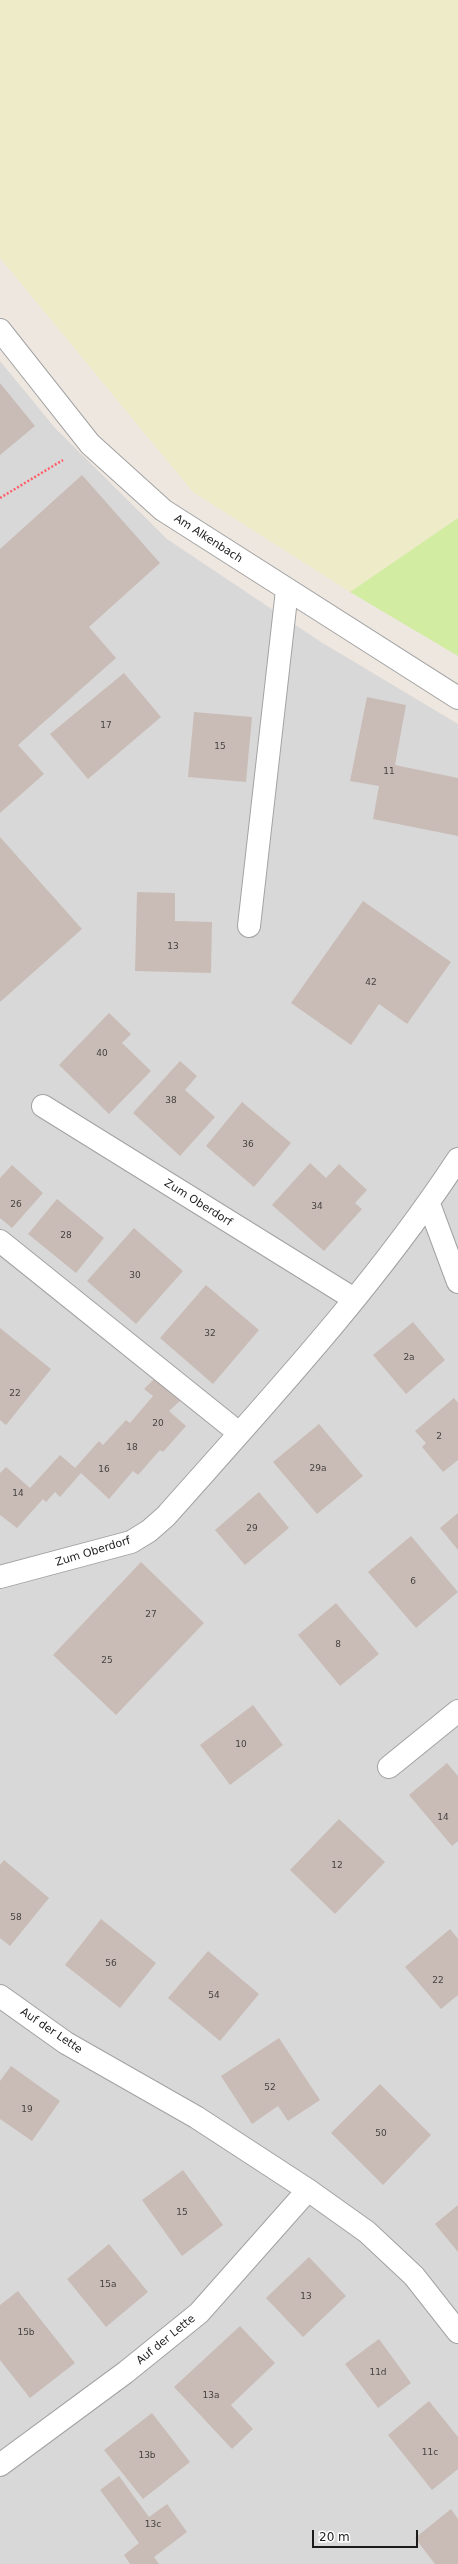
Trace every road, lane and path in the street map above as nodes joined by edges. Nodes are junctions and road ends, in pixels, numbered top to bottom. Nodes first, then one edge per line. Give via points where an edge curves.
1 (0, 330) edge
2 (90, 444) junction
3 (0, 498) edge
4 (287, 590) junction
5 (458, 698) edge
6 (249, 926) dead end
7 (43, 1106) dead end
8 (458, 1159) edge
9 (428, 1204) junction
10 (0, 1241) edge
11 (458, 1282) edge
12 (354, 1299) junction
13 (240, 1433) junction
14 (0, 1578) edge
15 (458, 1711) edge
16 (389, 1767) dead end
17 (0, 1996) edge
18 (308, 2190) junction
19 (458, 2332) edge
20 (0, 2466) edge

1 - 2 street, Am Alkenbach
2 - 3 path
2 - 4 street, Am Alkenbach via 162,510
4 - 5 street, Am Alkenbach
4 - 6 street
7 - 12 street, Zum Oberdorf
8 - 9 street, Zum Oberdorf
9 - 11 street
9 - 12 street, Zum Oberdorf
10 - 13 street
12 - 13 street, Zum Oberdorf
13 - 14 street, Zum Oberdorf via 166,1516 131,1542
15 - 16 street
17 - 18 street, Auf der Lette via 66,2043 196,2117
18 - 19 street, Auf der Lette via 367,2232 414,2276
18 - 20 street, Auf der Lette via 199,2313 126,2372

